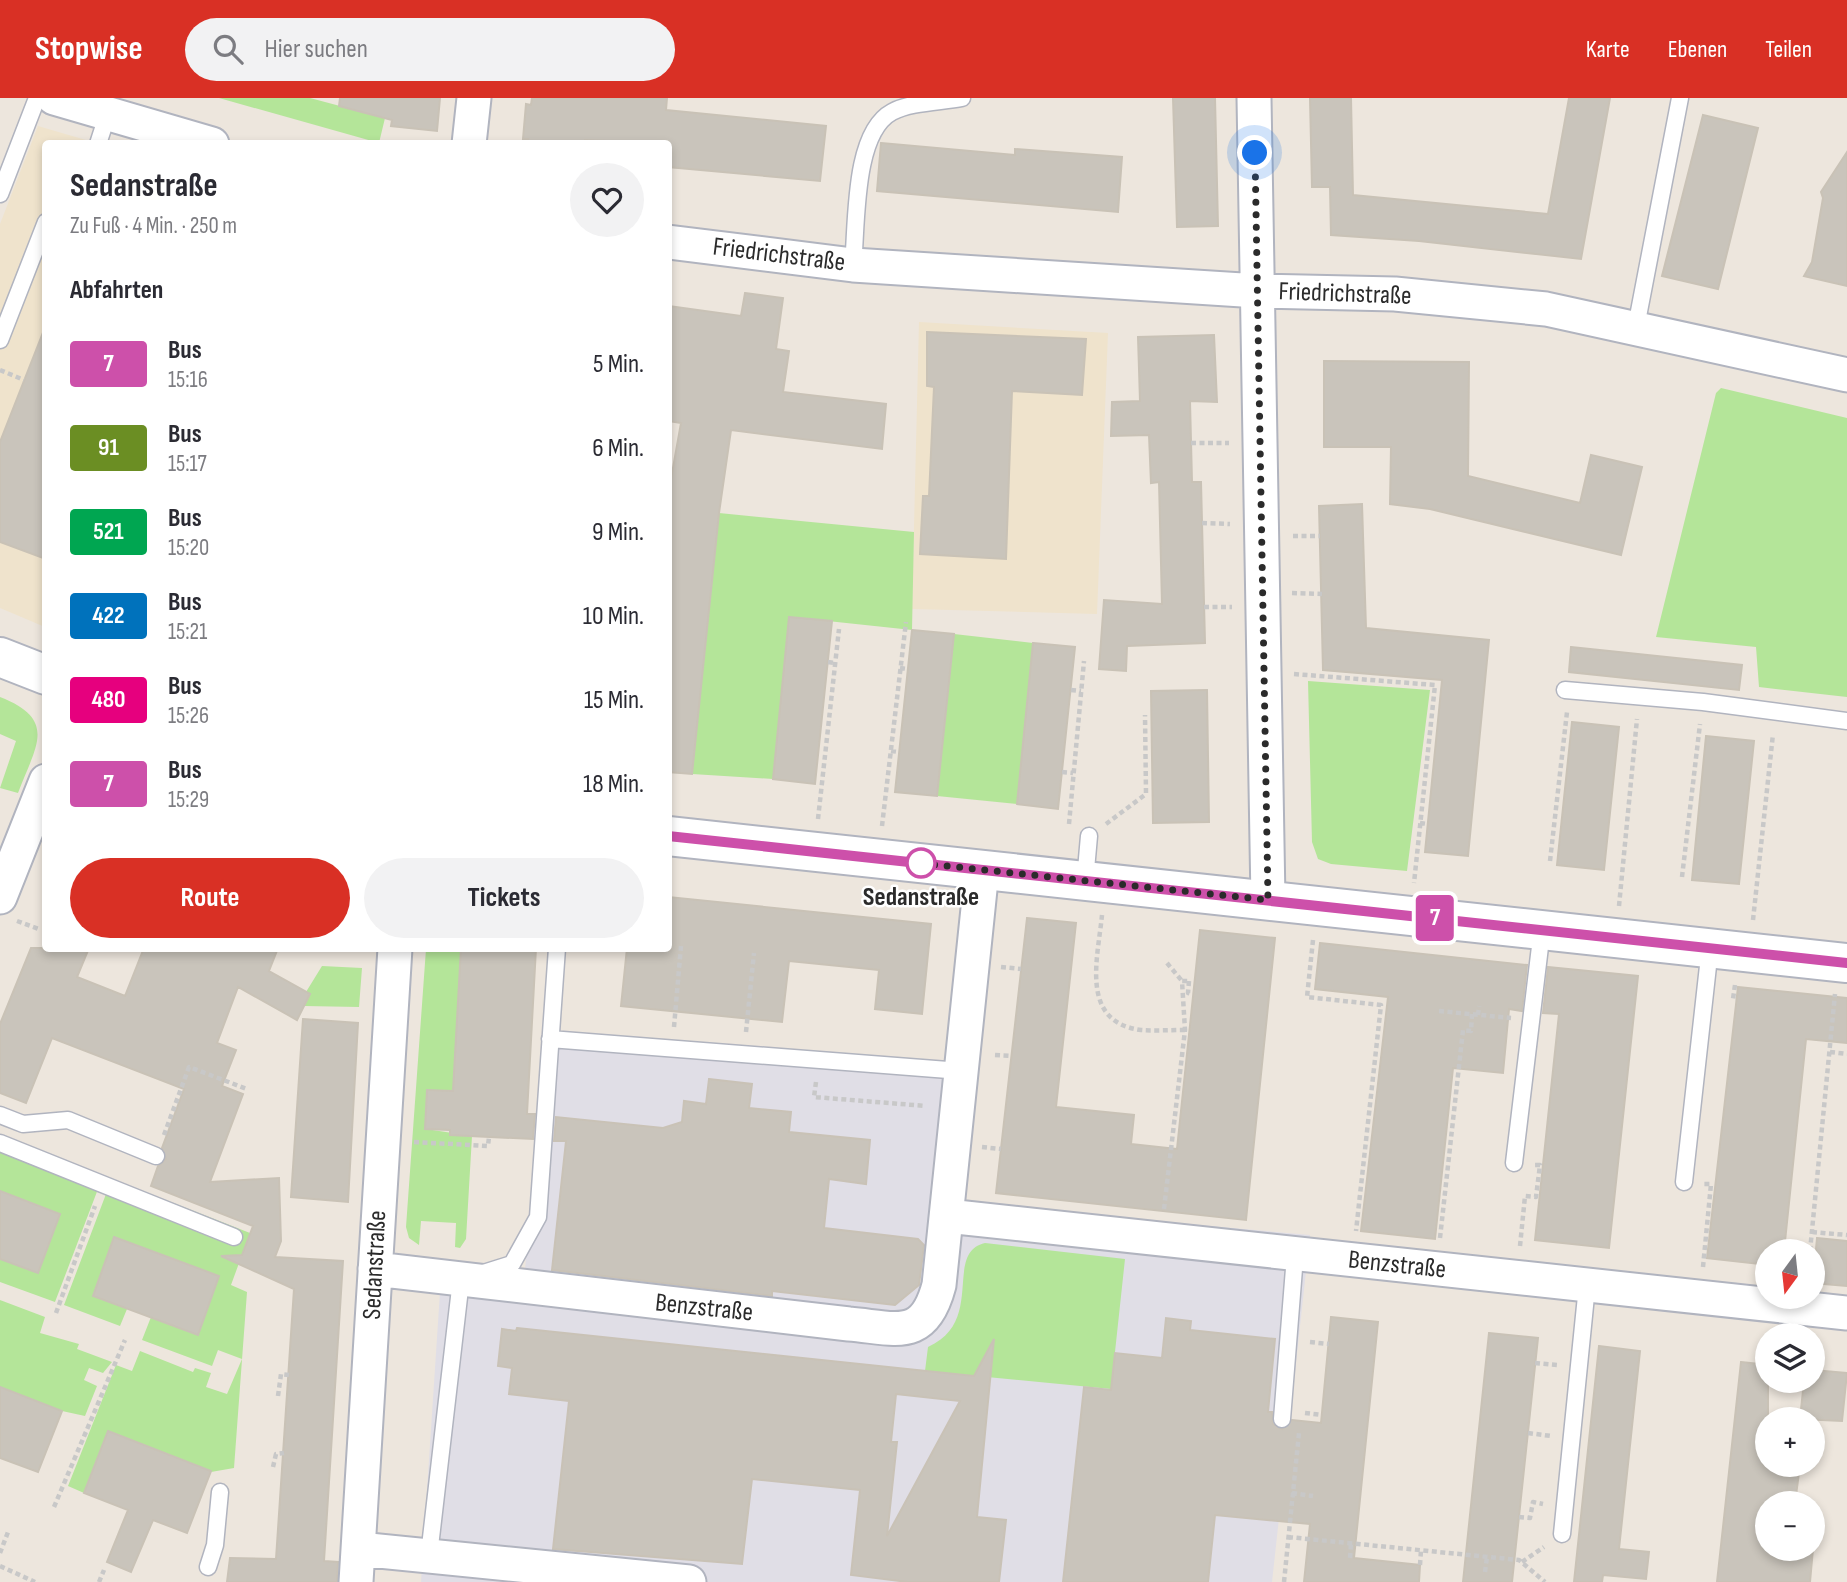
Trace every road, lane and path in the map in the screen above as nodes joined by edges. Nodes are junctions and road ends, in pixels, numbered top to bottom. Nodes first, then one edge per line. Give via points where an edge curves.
1 (474, 98) edge
2 (962, 98) edge
3 (1254, 98) edge
4 (1680, 98) edge
5 (54, 99) edge
6 (103, 128) edge
7 (185, 140) edge
8 (469, 140) edge
9 (0, 194) edge
10 (42, 232) edge
11 (672, 242) edge
12 (853, 265) junction
13 (1258, 291) junction
14 (1636, 327) junction
15 (0, 340) edge
16 (0, 370) edge
17 (1847, 376) edge
18 (24, 380) dead end
19 (1191, 443) dead end
20 (1224, 443) dead end
21 (1202, 523) dead end
22 (1226, 524) dead end
23 (1303, 536) dead end
24 (1320, 536) dead end
25 (1303, 593) dead end
26 (1322, 594) dead end
27 (1205, 607) dead end
28 (1228, 607) dead end
29 (906, 622) dead end
30 (839, 629) dead end
31 (0, 657) edge
32 (1084, 661) dead end
33 (828, 662) dead end
34 (835, 663) junction
35 (900, 668) junction
36 (908, 669) dead end
37 (42, 674) edge
38 (1306, 674) dead end
39 (1071, 690) dead end
40 (1567, 690) joint
41 (1081, 691) junction
42 (1640, 696) junction
43 (1703, 702) junction
44 (1774, 713) junction
45 (1144, 715) dead end
46 (1847, 720) edge
47 (1151, 723) dead end
48 (1145, 724) junction
49 (891, 751) junction
50 (899, 752) dead end
51 (1426, 766) junction
52 (1433, 767) dead end
53 (1062, 772) dead end
54 (1073, 774) junction
55 (1146, 791) junction
56 (1153, 791) dead end
57 (42, 794) edge
58 (1420, 823) junction
59 (1428, 824) dead end
60 (1069, 826) dead end
61 (672, 836) edge
62 (1089, 836) joint
63 (1417, 851) dead end
64 (815, 852) junction
65 (878, 858) junction
66 (1550, 861) dead end
67 (982, 870) junction
68 (1682, 877) dead end
69 (1095, 882) junction
70 (1621, 893) dead end
71 (1268, 900) junction
72 (1317, 905) junction
73 (1754, 907) dead end
74 (8, 909) edge
75 (39, 929) dead end
76 (1542, 930) junction
77 (681, 946) dead end
78 (1710, 948) junction
79 (395, 952) edge
80 (557, 952) edge
81 (754, 953) dead end
82 (1843, 962) edge
83 (1167, 963) dead end
84 (1182, 981) junction
85 (1734, 986) dead end
86 (1356, 993) dead end
87 (1194, 994) dead end
88 (1736, 999) dead end
89 (1355, 1002) junction
90 (1183, 1005) junction
91 (1192, 1006) dead end
92 (1479, 1006) dead end
93 (1439, 1011) dead end
94 (1475, 1015) junction
95 (1529, 1020) junction
96 (1185, 1030) junction
97 (550, 1039) junction
98 (672, 1048) junction
99 (1830, 1052) junction
100 (745, 1054) junction
101 (1847, 1054) edge
102 (1454, 1056) dead end
103 (1461, 1058) junction
104 (818, 1060) junction
105 (961, 1071) junction
106 (247, 1089) dead end
107 (957, 1108) junction
108 (0, 1115) edge
109 (489, 1137) dead end
110 (382, 1141) junction
111 (0, 1143) edge
112 (156, 1156) joint
113 (1514, 1163) joint
114 (1684, 1182) joint
115 (1166, 1187) dead end
116 (95, 1204) dead end
117 (947, 1216) junction
118 (1357, 1222) dead end
119 (1812, 1232) junction
120 (1847, 1236) edge
121 (234, 1237) dead end
122 (1811, 1239) edge
123 (1520, 1250) dead end
124 (1295, 1255) junction
125 (1703, 1259) dead end
126 (375, 1269) junction
127 (1438, 1269) junction
128 (461, 1280) junction
129 (1587, 1286) junction
130 (55, 1313) dead end
131 (1847, 1313) edge
132 (125, 1340) dead end
133 (1316, 1343) dead end
134 (1329, 1344) dead end
135 (1535, 1363) dead end
136 (1545, 1364) dead end
137 (289, 1375) dead end
138 (278, 1396) dead end
139 (1309, 1413) dead end
140 (1322, 1415) dead end
141 (1282, 1419) dead end
142 (1528, 1433) dead end
143 (1537, 1434) dead end
144 (284, 1453) dead end
145 (273, 1467) dead end
146 (220, 1492) dead end
147 (1313, 1496) dead end
148 (54, 1507) dead end
149 (8, 1532) dead end
150 (1562, 1534) dead end
151 (1288, 1537) junction
152 (1351, 1544) junction
153 (359, 1549) junction
154 (1421, 1550) junction
155 (0, 1553) edge
156 (429, 1555) junction
157 (1487, 1557) junction
158 (1350, 1558) dead end
159 (1420, 1565) dead end
160 (0, 1566) edge
161 (208, 1567) dead end
162 (104, 1570) dead end
163 (1485, 1572) dead end
164 (35, 1582) edge
165 (99, 1582) edge
166 (356, 1582) edge
167 (689, 1582) edge
168 (1284, 1582) edge
169 (1545, 1582) edge

1 - 8 street
2 - 12 lane via 894,110 877,122 863,155
3 - 13 street
4 - 14 lane
5 - 6 street
5 - 9 lane
6 - 7 street
10 - 15 lane
11 - 12 street, Friedrichstraße
12 - 13 street, Friedrichstraße
13 - 14 street, Friedrichstraße via 1395,294 1546,309
13 - 71 street
14 - 17 street, Friedrichstraße
16 - 18 path
19 - 20 path
21 - 22 path
23 - 24 path
25 - 26 path
27 - 28 path
29 - 35 path
30 - 34 path
31 - 37 street
32 - 41 path
33 - 34 path
34 - 64 path via 823,742
35 - 36 path
35 - 49 path
38 - 51 path via 1436,682
39 - 41 path
40 - 42 lane
40 - 66 path
41 - 54 path
42 - 43 lane
42 - 70 path
43 - 44 lane
43 - 68 path
44 - 46 lane
44 - 73 path
45 - 48 path
47 - 48 path
48 - 55 path
49 - 50 path
49 - 65 path
51 - 52 path
51 - 58 path
53 - 54 path
54 - 60 path
55 - 56 path
55 - 62 path
57 - 74 street
58 - 59 path
58 - 63 path
61 - 64 street
62 - 69 lane
64 - 65 street
65 - 67 street
67 - 69 street
67 - 105 street, Benzstraße
69 - 71 street
69 - 96 path via 1096,992 1105,1013 1140,1030
71 - 72 street
72 - 76 street
72 - 89 path via 1307,997
74 - 75 path
76 - 78 street
76 - 95 lane
77 - 98 path
78 - 82 street
78 - 114 lane
79 - 110 street, Sedanstraße
80 - 97 lane
81 - 100 path
82 - 99 path
83 - 84 path
84 - 87 path via 1189,981 1188,993
84 - 90 path
85 - 88 path
86 - 89 path
89 - 118 path via 1381,1005
90 - 91 path
90 - 96 path
92 - 94 path
93 - 94 path
94 - 95 path
94 - 103 path via 1471,1031 1464,1030
95 - 113 lane
96 - 115 path
97 - 98 lane
97 - 128 lane via 538,1217 512,1264
98 - 100 lane
99 - 101 path
99 - 119 path
100 - 104 lane
102 - 103 path
103 - 127 path
104 - 105 lane
104 - 107 path via 814,1097
105 - 107 street, Benzstraße
106 - 112 path via 188,1067
107 - 117 street, Benzstraße
108 - 112 lane via 23,1124 68,1120
109 - 110 path via 488,1146
110 - 126 street, Sedanstraße
111 - 121 lane
113 - 123 path via 1541,1166 1536,1197 1525,1196
114 - 125 path via 1714,1185
116 - 130 path
117 - 124 street, Benzstraße
117 - 128 street, Benzstraße via 933,1309 922,1322 906,1329
119 - 120 path
119 - 122 path
124 - 127 street, Benzstraße
124 - 141 lane
126 - 128 street, Benzstraße
126 - 153 street, Sedanstraße
127 - 129 street, Benzstraße
128 - 156 lane
129 - 131 street, Benzstraße
129 - 150 lane
132 - 148 path
133 - 134 path
135 - 136 path
137 - 138 path via 281,1374
139 - 140 path
142 - 143 path
144 - 145 path via 276,1454
146 - 161 lane
147 - 151 path via 1292,1493
149 - 155 path
151 - 152 path
151 - 168 path
152 - 154 path
152 - 158 path
153 - 156 street
153 - 166 street, Sedanstraße
154 - 157 path
154 - 159 path
156 - 167 street
157 - 163 path
157 - 169 path via 1522,1562
160 - 164 path
162 - 165 path

